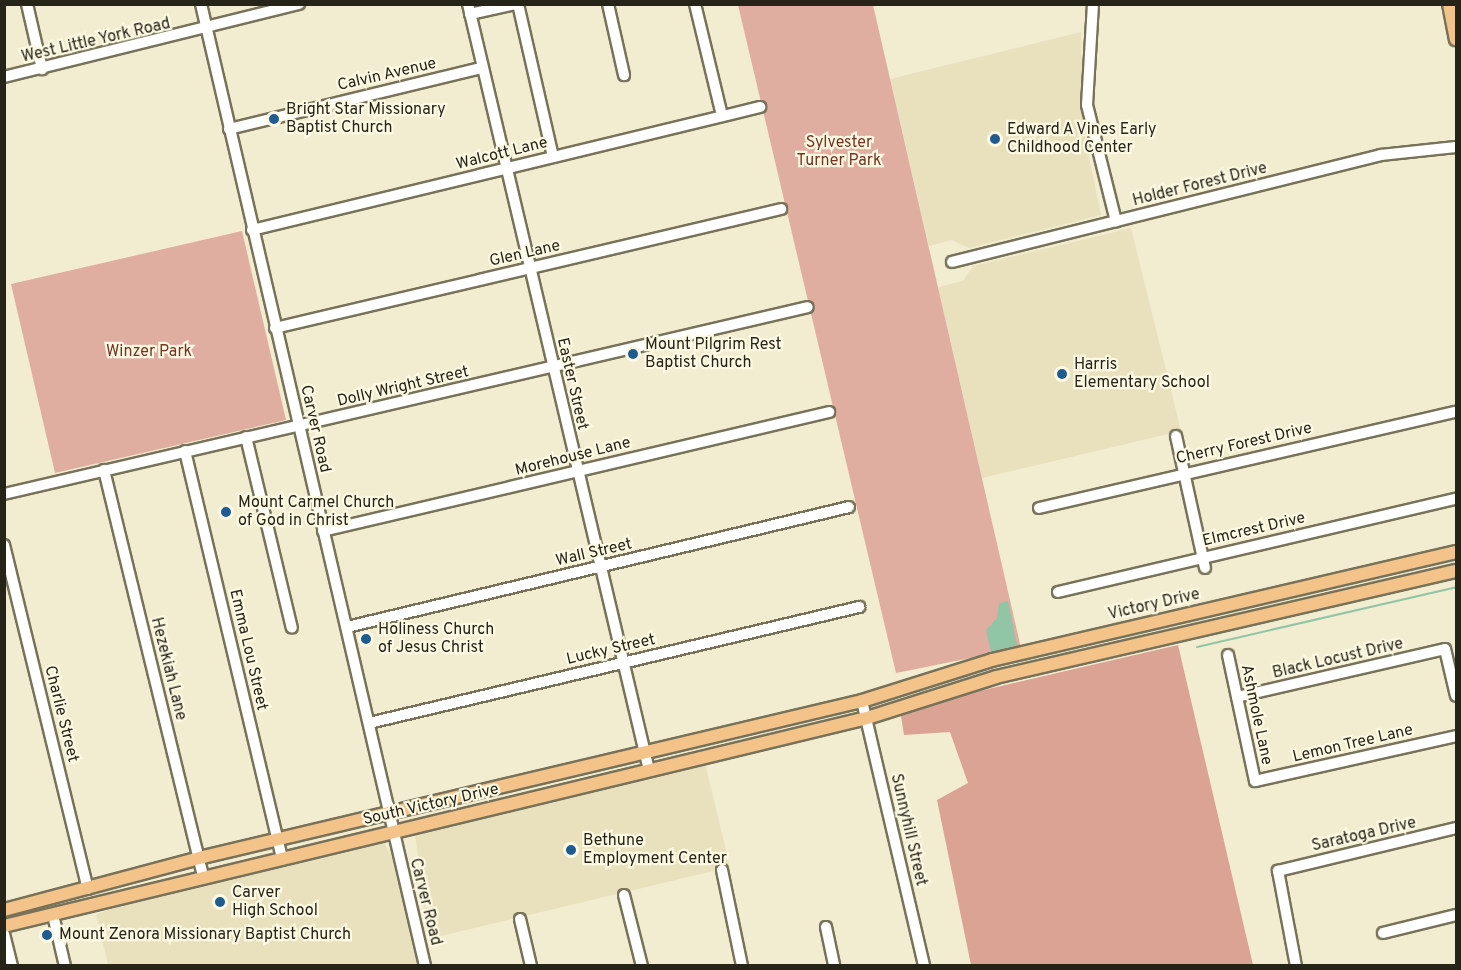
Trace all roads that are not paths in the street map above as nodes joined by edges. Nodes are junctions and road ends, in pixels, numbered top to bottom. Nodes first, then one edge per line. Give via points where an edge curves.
1 (27, 4) edge
2 (201, 4) edge
3 (299, 4) edge
4 (516, 4) edge
5 (608, 4) edge
6 (695, 4) edge
7 (1093, 4) edge
8 (1449, 4) edge
9 (469, 9) edge
10 (207, 30) junction
11 (1456, 39) edge
12 (482, 68) junction
13 (42, 69) junction
14 (624, 75) dead end
15 (4, 77) edge
16 (760, 107) dead end
17 (722, 116) junction
18 (229, 129) junction
19 (1456, 147) edge
20 (553, 157) junction
21 (506, 168) junction
22 (781, 209) dead end
23 (1116, 221) junction
24 (252, 230) junction
25 (952, 261) dead end
26 (528, 268) junction
27 (808, 308) dead end
28 (275, 328) junction
29 (553, 368) junction
30 (829, 412) dead end
31 (1456, 412) edge
32 (299, 425) junction
33 (1176, 436) dead end
34 (246, 437) junction
35 (185, 451) junction
36 (104, 470) junction
37 (577, 471) junction
38 (1182, 473) junction
39 (4, 494) edge
40 (1456, 499) edge
41 (849, 507) dead end
42 (1039, 508) dead end
43 (323, 531) junction
44 (4, 545) edge
45 (1456, 552) edge
46 (1202, 557) junction
47 (601, 567) junction
48 (1393, 567) junction
49 (1205, 568) dead end
50 (1456, 571) edge
51 (1397, 584) junction
52 (1058, 592) dead end
53 (859, 607) dead end
54 (1214, 608) junction
55 (1218, 625) junction
56 (346, 627) junction
57 (292, 628) dead end
58 (1035, 650) junction
59 (1228, 655) dead end
60 (623, 662) junction
61 (1039, 667) junction
62 (1456, 696) edge
63 (1237, 697) junction
64 (862, 701) junction
65 (867, 718) junction
66 (369, 723) junction
67 (1456, 735) edge
68 (644, 750) junction
69 (649, 770) junction
70 (520, 780) junction
71 (1255, 781) joint
72 (525, 799) junction
73 (391, 812) junction
74 (1456, 828) edge
75 (393, 831) junction
76 (278, 839) junction
77 (282, 857) junction
78 (198, 858) junction
79 (722, 870) dead end
80 (203, 875) junction
81 (88, 889) junction
82 (74, 893) junction
83 (624, 895) dead end
84 (4, 910) edge
85 (53, 915) junction
86 (1456, 915) edge
87 (520, 919) dead end
88 (4, 926) edge
89 (826, 927) dead end
90 (1383, 933) dead end
91 (4, 934) edge
92 (923, 965) edge
93 (12, 966) edge
94 (65, 966) edge
95 (425, 966) edge
96 (531, 966) edge
97 (642, 966) edge
98 (742, 966) edge
99 (834, 966) edge
100 (1296, 966) edge

1 - 13 street
2 - 10 street, Carver Road
3 - 10 street, West Little York Road
4 - 9 street
4 - 20 street
5 - 14 street
6 - 17 street
7 - 23 street via 1087,105
8 - 11 main road
9 - 12 street, Easter Street
10 - 13 street, West Little York Road
10 - 18 street, Carver Road
12 - 18 street, Calvin Avenue
12 - 21 street, Easter Street
13 - 15 street, West Little York Road
16 - 17 street, Walcott Lane
17 - 20 street, Walcott Lane
18 - 24 street, Carver Road
19 - 23 street, Holder Forest Drive via 1381,155
20 - 21 street, Walcott Lane
21 - 24 street, Walcott Lane
21 - 26 street, Easter Street
22 - 26 street, Glen Lane
23 - 25 street, Holder Forest Drive
24 - 28 street, Carver Road
26 - 28 street, Glen Lane
26 - 29 street, Easter Street
27 - 29 street, Dolly Wright Street
28 - 32 street, Carver Road
29 - 32 street, Dolly Wright Street
29 - 37 street, Easter Street
30 - 37 street, Morehouse Lane
31 - 38 street, Cherry Forest Drive
32 - 34 street, Dolly Wright Street
32 - 43 street, Carver Road
33 - 38 street
34 - 35 street, Dolly Wright Street
34 - 57 street
35 - 36 street, Dolly Wright Street
35 - 76 street, Emma Lou Street
36 - 39 street, Dolly Wright Street
36 - 78 street, Hezekiah Lane
37 - 43 street, Morehouse Lane
37 - 47 street, Easter Street
38 - 42 street, Cherry Forest Drive
38 - 46 street
40 - 46 street, Elmcrest Drive
41 - 47 street, Wall Street
43 - 56 street, Carver Road
44 - 81 street, Charlie Street
45 - 48 main road, Victory Drive
46 - 49 street
46 - 52 street, Elmcrest Drive
47 - 56 street, Wall Street
47 - 60 street, Easter Street
48 - 51 main road
48 - 54 main road, Victory Drive
50 - 51 main road, Victory Drive
51 - 55 main road, Victory Drive
53 - 60 street, Lucky Street
54 - 55 main road
54 - 58 main road, Victory Drive
55 - 61 main road, Victory Drive
56 - 66 street, Carver Road
58 - 61 main road
58 - 64 main road, Victory Drive
59 - 63 street, Ashmole Lane
60 - 66 street, Lucky Street
60 - 68 street, Easter Street
61 - 65 main road, Victory Drive
62 - 63 street, Black Locust Drive via 1445,649
63 - 71 street, Ashmole Lane
64 - 65 street, Sunnyhill Street
64 - 68 main road, South Victory Drive
65 - 69 main road, South Victory Drive
65 - 92 street, Sunnyhill Street
66 - 73 street, Carver Road
67 - 71 street, Lemon Tree Lane
68 - 69 street, Easter Street
68 - 70 main road, South Victory Drive
69 - 72 main road, South Victory Drive
70 - 72 main road
70 - 73 main road, South Victory Drive
72 - 75 main road, South Victory Drive
73 - 75 street, Carver Road
73 - 76 main road, South Victory Drive
74 - 100 street, Saratoga Drive via 1278,871
75 - 77 main road, South Victory Drive
75 - 95 street, Carver Road
76 - 77 street, Emma Lou Street
76 - 78 main road, South Victory Drive
77 - 80 main road, South Victory Drive
78 - 80 street, Hezekiah Lane
78 - 81 main road, South Victory Drive
79 - 98 street
80 - 85 main road, South Victory Drive
81 - 82 main road, South Victory Drive
82 - 84 main road, South Victory Drive
82 - 85 main road
83 - 97 street
85 - 88 main road, South Victory Drive
85 - 94 street
86 - 90 street
87 - 96 street
89 - 99 street
91 - 93 street

